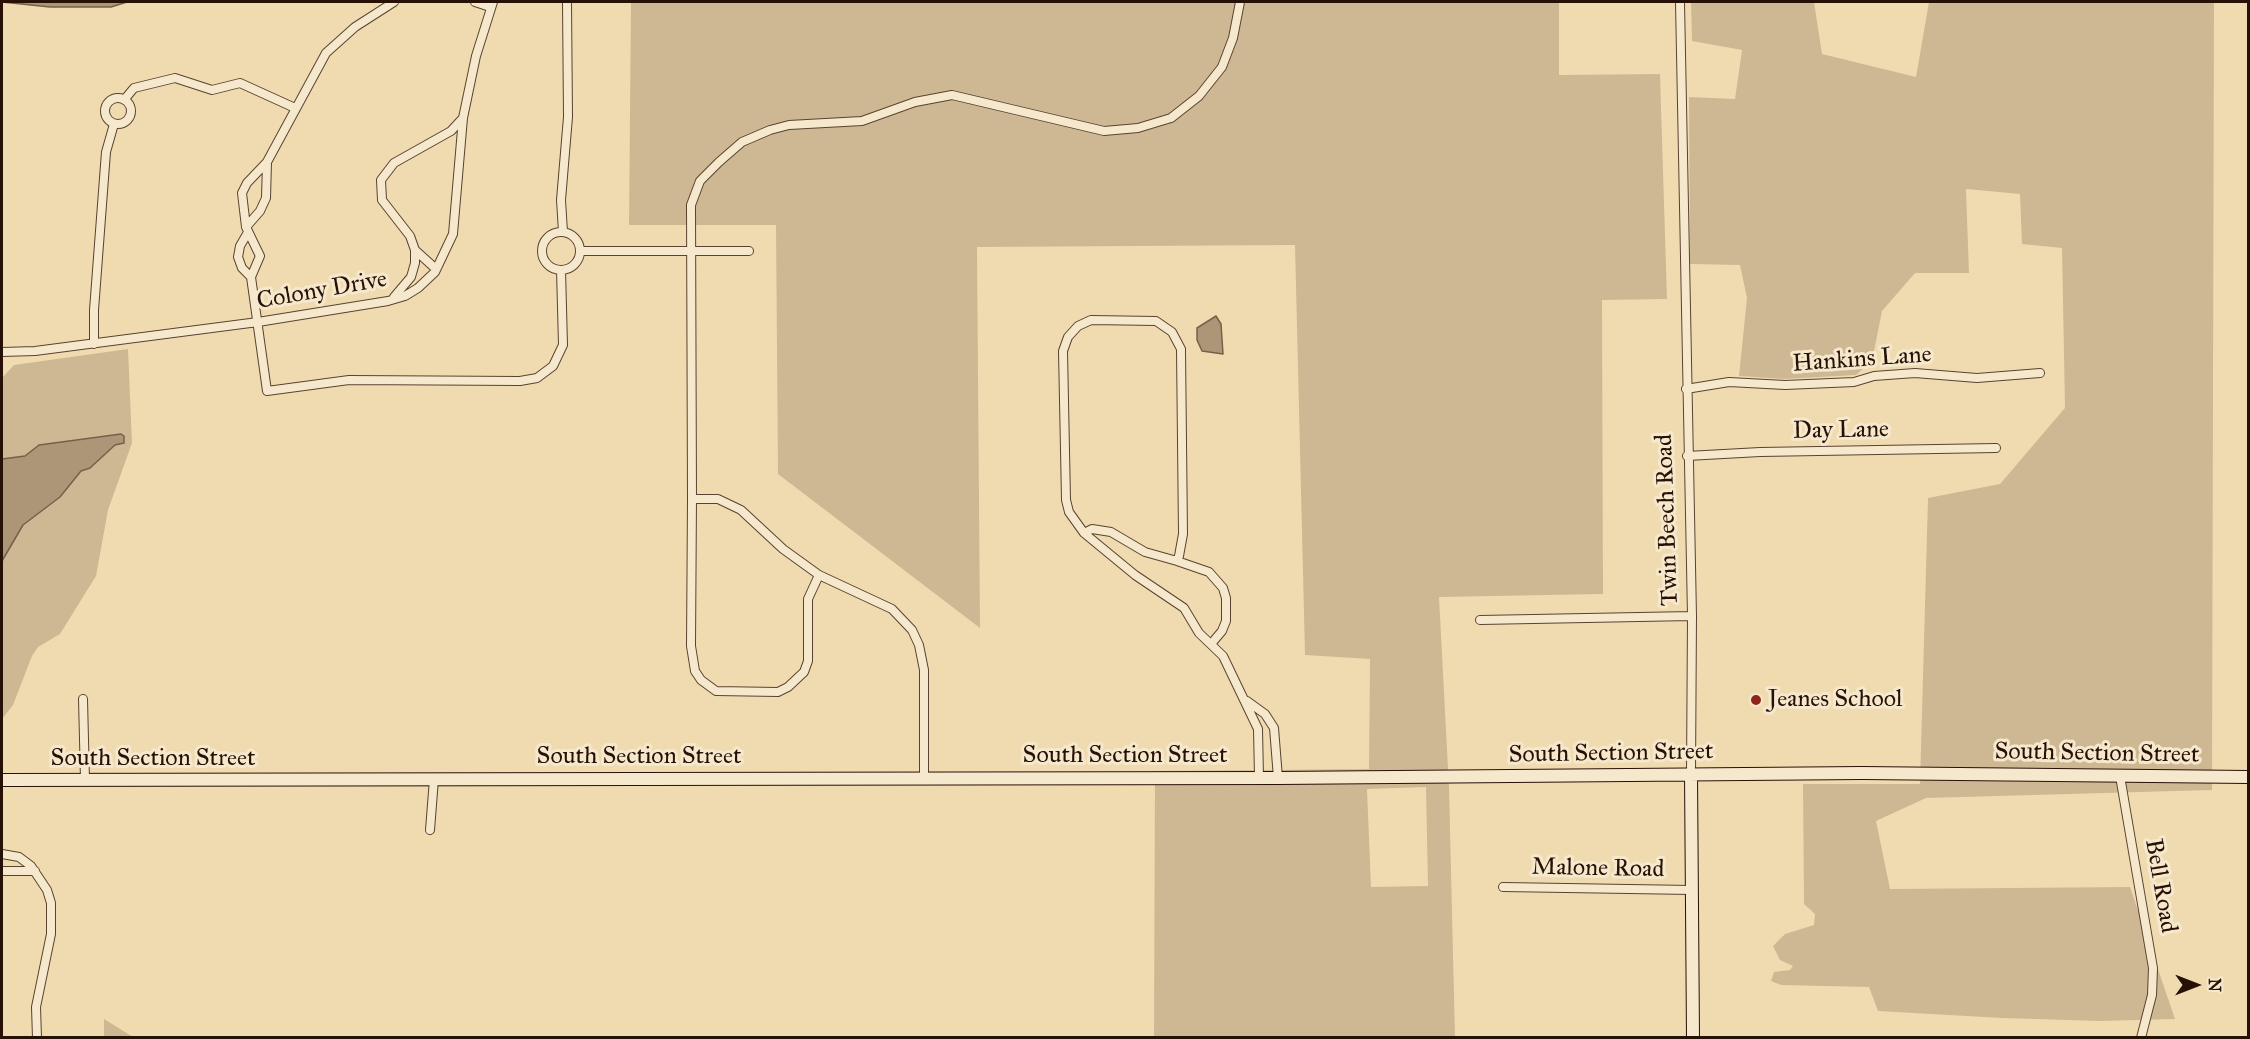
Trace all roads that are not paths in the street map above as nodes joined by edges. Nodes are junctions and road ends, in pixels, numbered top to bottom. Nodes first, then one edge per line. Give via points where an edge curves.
1 (394, 2) edge
2 (475, 2) edge
3 (567, 2) edge
4 (1240, 2) edge
5 (1680, 2) edge
6 (492, 4) edge
7 (124, 100) junction
8 (296, 108) junction
9 (463, 118) junction
10 (114, 124) junction
11 (267, 162) junction
12 (247, 230) junction
13 (563, 232) junction
14 (415, 250) junction
15 (580, 251) junction
16 (690, 251) junction
17 (749, 251) dead end
18 (436, 269) junction
19 (561, 270) junction
20 (251, 277) junction
21 (388, 301) junction
22 (258, 322) junction
23 (94, 344) junction
24 (2, 352) edge
25 (2040, 373) dead end
26 (1686, 389) junction
27 (1995, 448) dead end
28 (1687, 456) junction
29 (692, 498) junction
30 (1084, 533) junction
31 (1177, 561) junction
32 (819, 576) junction
33 (1692, 616) junction
34 (1480, 620) dead end
35 (1211, 644) junction
36 (83, 699) dead end
37 (1246, 700) junction
38 (1691, 774) junction
39 (2120, 776) junction
40 (924, 777) junction
41 (1259, 777) junction
42 (2248, 777) edge
43 (1278, 778) junction
44 (434, 779) junction
45 (2, 780) edge
46 (85, 780) junction
47 (430, 830) dead end
48 (2, 854) edge
49 (2, 871) edge
50 (36, 871) junction
51 (1503, 887) dead end
52 (1692, 890) junction
53 (37, 1038) edge
54 (1693, 1038) edge
55 (2142, 1038) edge

1 - 8 street via 355,27 326,53
2 - 6 street
3 - 13 street
4 - 16 street via 1222,67 1199,96 1171,118 1138,128 1104,131 952,95 915,102 862,120 789,125 742,142 700,182 692,205
5 - 26 street, Twin Beech Road
6 - 9 street, Colony Drive
7 - 8 street via 134,88 175,78 212,90 240,83
7 - 10 street via 130,115 125,122
7 - 10 street via 112,100 106,106 106,118
8 - 11 street
9 - 14 street via 451,131 394,163 381,180 382,200 410,236
9 - 18 street, Colony Drive via 453,234
10 - 23 street via 106,152
11 - 12 street via 266,198
11 - 12 street via 242,193
12 - 20 street via 260,256
12 - 20 street via 238,257
13 - 15 street via 577,240
13 - 19 street via 551,235 542,251 546,263
14 - 18 street
14 - 21 street via 411,277
15 - 16 street
15 - 19 street via 573,266
16 - 17 street
16 - 29 street
18 - 21 street, Colony Drive via 418,288
19 - 22 street via 561,353 548,371 529,380 349,380 267,391
20 - 22 street
21 - 22 street, Colony Drive
22 - 23 street, Colony Drive
23 - 24 street, Colony Drive
25 - 26 street, Hankins Lane via 1977,378 1915,373 1874,376 1854,382 1729,382
26 - 28 street, Twin Beech Road
27 - 28 street, Day Lane
28 - 33 street, Twin Beech Road
29 - 32 street via 729,502
29 - 32 street via 692,660 701,680 716,691 778,692 797,680 808,661 808,599
30 - 31 street via 1111,532 1145,552
30 - 31 street via 1069,513 1063,486 1065,343 1073,330 1091,320 1156,321 1172,332 1181,349 1184,534
30 - 35 street via 1134,575 1184,608
31 - 35 street via 1209,572 1223,588 1226,621
32 - 40 street via 892,609 916,638 924,670
33 - 34 street
33 - 38 street, Twin Beech Road
35 - 37 street via 1223,656
36 - 46 street
37 - 41 street via 1258,729
37 - 43 street via 1265,714 1274,728
38 - 39 street, South Section Street
38 - 43 street, South Section Street
38 - 52 street, Twin Beech Road
39 - 42 street, South Section Street
39 - 55 street, Bell Road via 2153,968 2152,995
40 - 41 street, South Section Street
40 - 44 street, South Section Street
41 - 43 street, South Section Street
44 - 46 street, South Section Street
44 - 47 street
45 - 46 street, South Section Street
48 - 50 street via 19,857
49 - 50 street
50 - 53 street via 47,890 52,918 36,1007
51 - 52 street, Malone Road
52 - 54 street, Twin Beech Road

